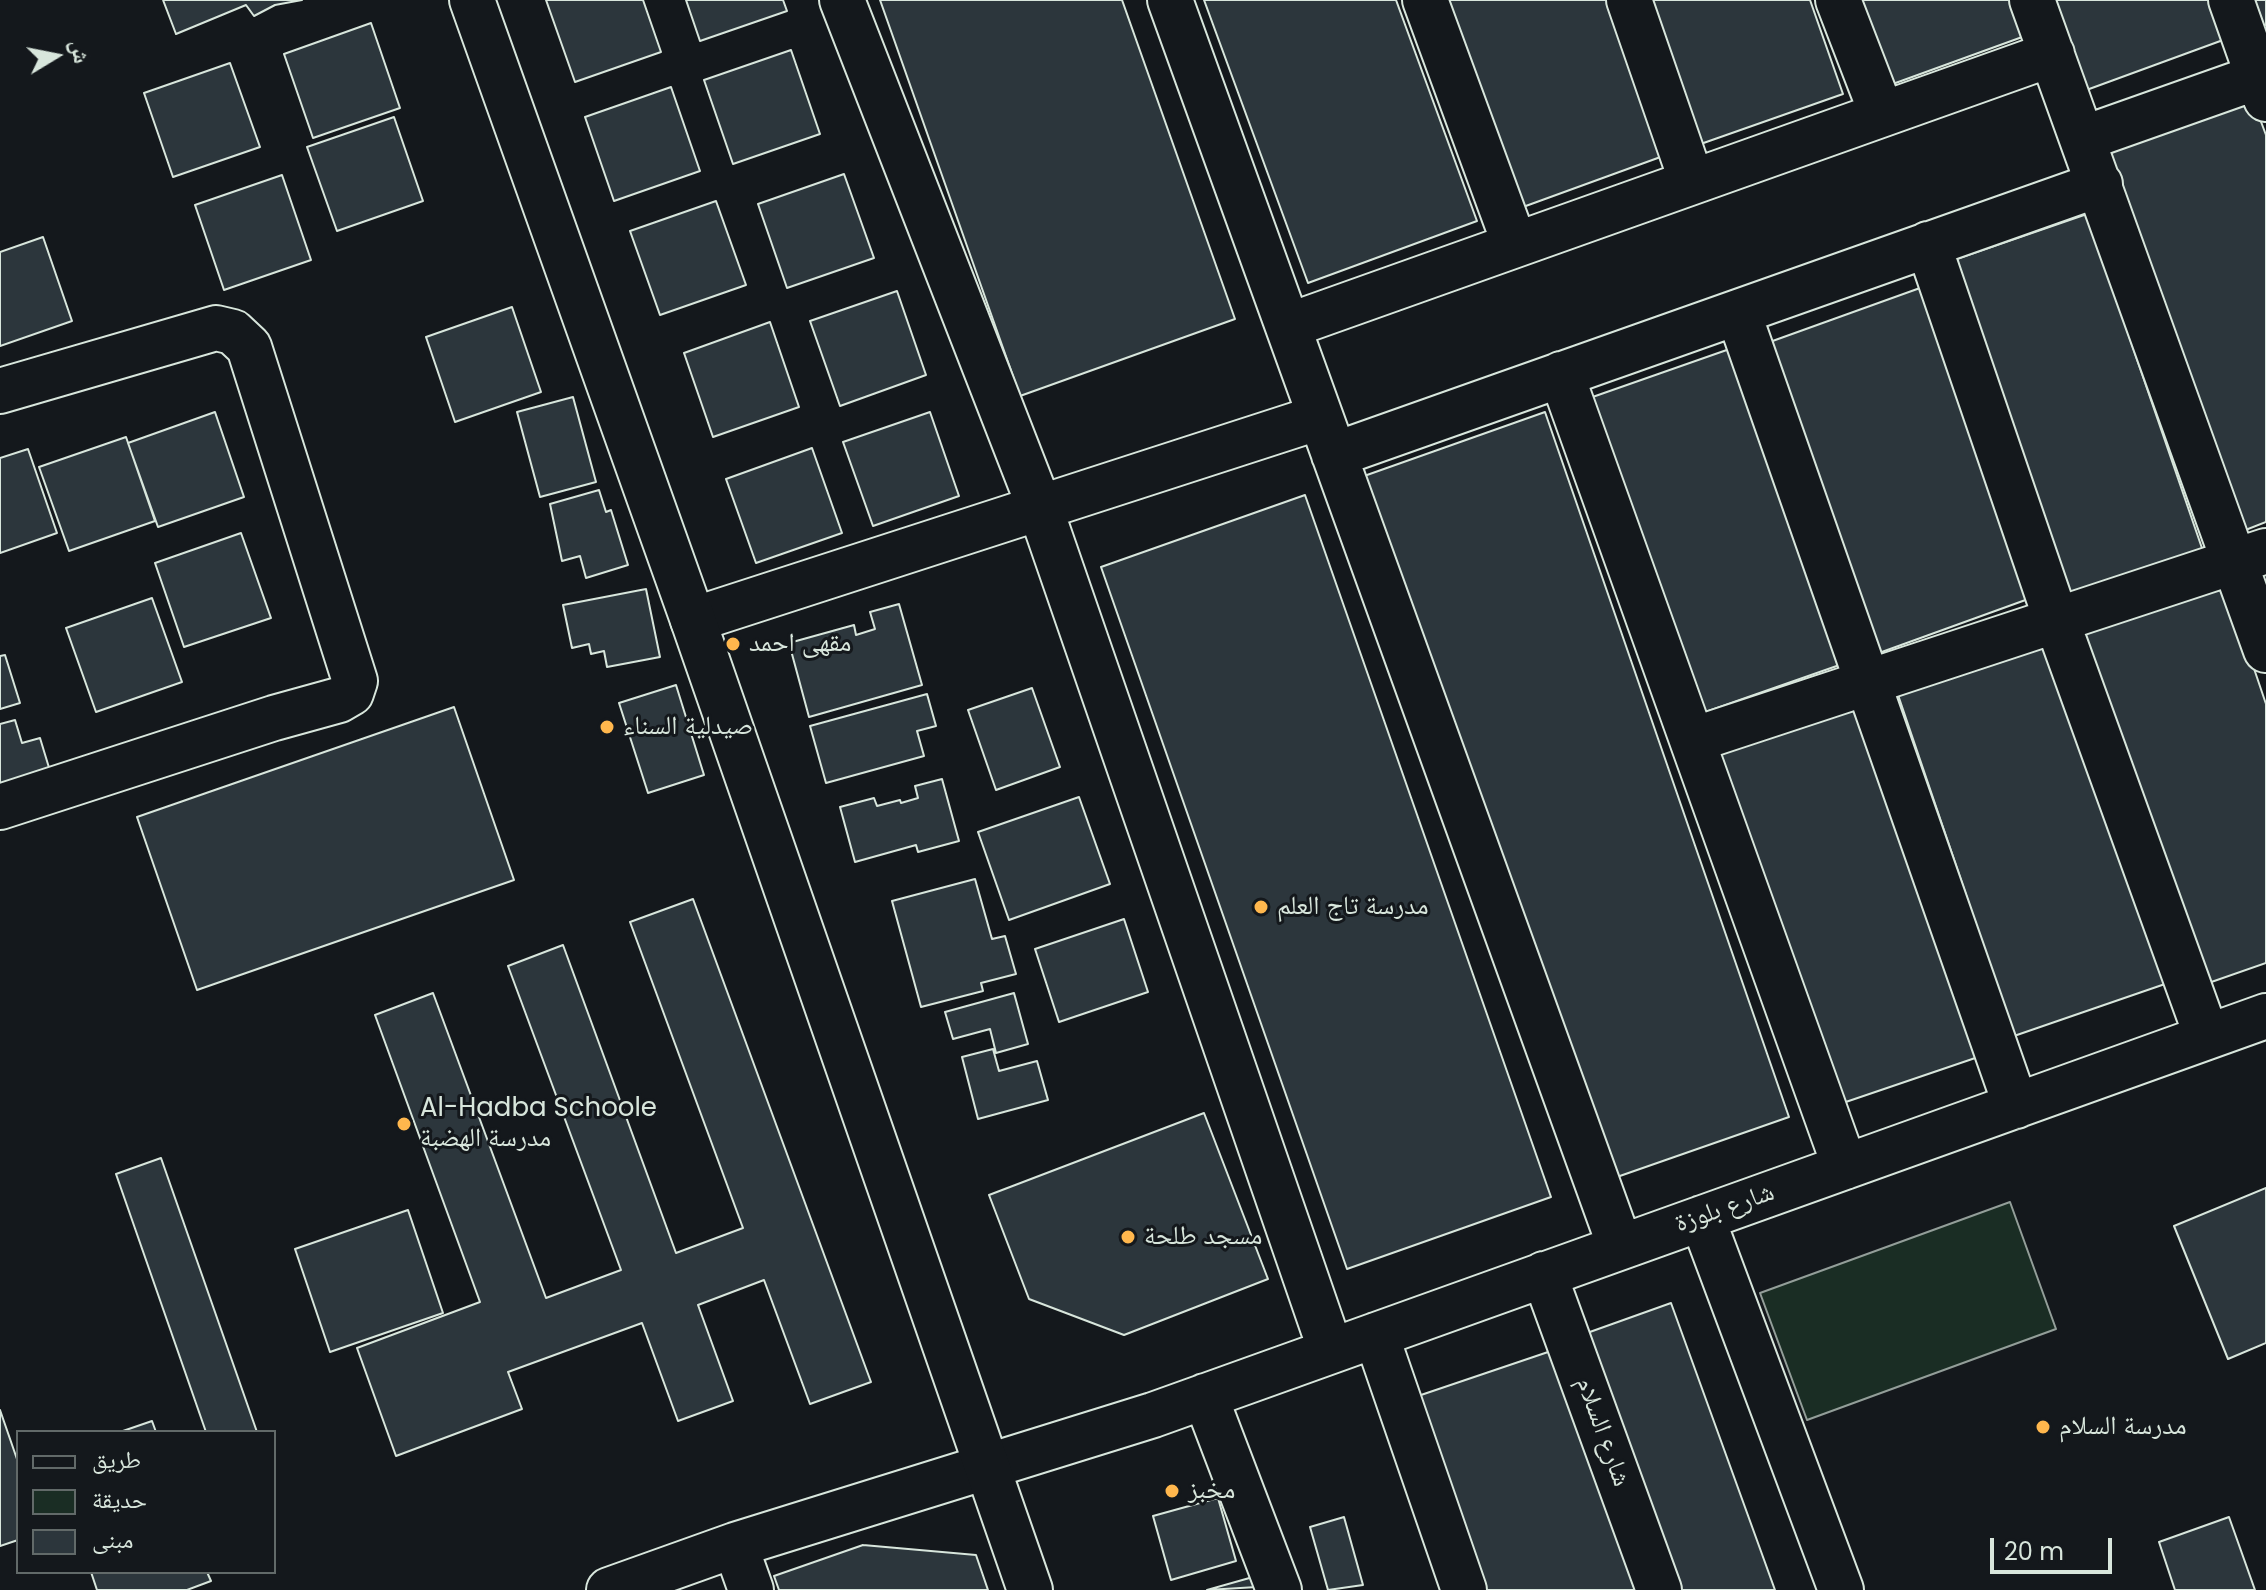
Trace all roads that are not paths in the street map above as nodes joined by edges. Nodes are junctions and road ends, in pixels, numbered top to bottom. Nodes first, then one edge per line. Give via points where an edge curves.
1 (472, 0) edge
2 (842, 0) edge
3 (1170, 0) edge
4 (1425, 0) edge
5 (1629, 0) edge
6 (1838, 0) edge
7 (2032, 0) edge
8 (2231, 0) edge
9 (2052, 54) junction
10 (2263, 83) edge
11 (1882, 114) junction
12 (2082, 139) junction
13 (1692, 182) junction
14 (2100, 184) junction
15 (1928, 244) junction
16 (1515, 245) junction
17 (1738, 312) junction
18 (1288, 326) junction
19 (1561, 374) junction
20 (0, 391) edge
21 (1327, 436) junction
22 (1040, 508) junction
23 (2251, 557) edge
24 (2056, 619) junction
25 (693, 620) junction
26 (2266, 650) edge
27 (1868, 685) junction
28 (1693, 740) junction
29 (0, 807) edge
30 (2266, 1016) edge
31 (2207, 1037) junction
32 (2016, 1106) junction
33 (1845, 1167) junction
34 (1702, 1218) junction
35 (1620, 1246) junction
36 (1544, 1274) junction
37 (1376, 1335) junction
38 (1331, 1351) junction
39 (1195, 1399) junction
40 (986, 1467) junction
41 (735, 1545) junction
42 (609, 1590) edge
43 (751, 1590) edge
44 (1030, 1590) edge
45 (1279, 1590) edge
46 (1464, 1590) edge
47 (1659, 1590) edge
48 (1841, 1590) edge

1 - 25 street
2 - 22 street
3 - 18 street
4 - 16 street
5 - 13 street
6 - 11 street
7 - 9 street
8 - 10 street
9 - 11 street
9 - 12 street
10 - 12 street
11 - 13 street
12 - 14 street
13 - 16 street
14 - 15 street
14 - 23 street
15 - 17 street
15 - 24 street
16 - 18 street
17 - 19 street
17 - 27 street
18 - 21 street
19 - 21 street
19 - 28 street
20 - 29 street via 216,328 233,332 249,347 355,681 351,693 339,700
21 - 22 street
21 - 35 street
22 - 25 street
22 - 38 street
23 - 24 street
23 - 26 street
24 - 27 street
24 - 31 street
25 - 40 street
27 - 28 street
27 - 32 street
28 - 33 street
30 - 31 street, شارع بلوزة
31 - 32 street, شارع بلوزة
32 - 33 street, شارع بلوزة
33 - 34 street, شارع بلوزة
34 - 35 street, شارع بلوزة
34 - 48 street
35 - 36 street, شارع بلوزة
36 - 37 street, شارع بلوزة
36 - 47 street, شارع السلام
37 - 38 street, شارع بلوزة
37 - 46 street
38 - 39 street, شارع بلوزة
39 - 40 street, شارع بلوزة
39 - 45 street
40 - 41 street, شارع بلوزة
40 - 44 street
41 - 42 street, شارع بلوزة
41 - 43 street

